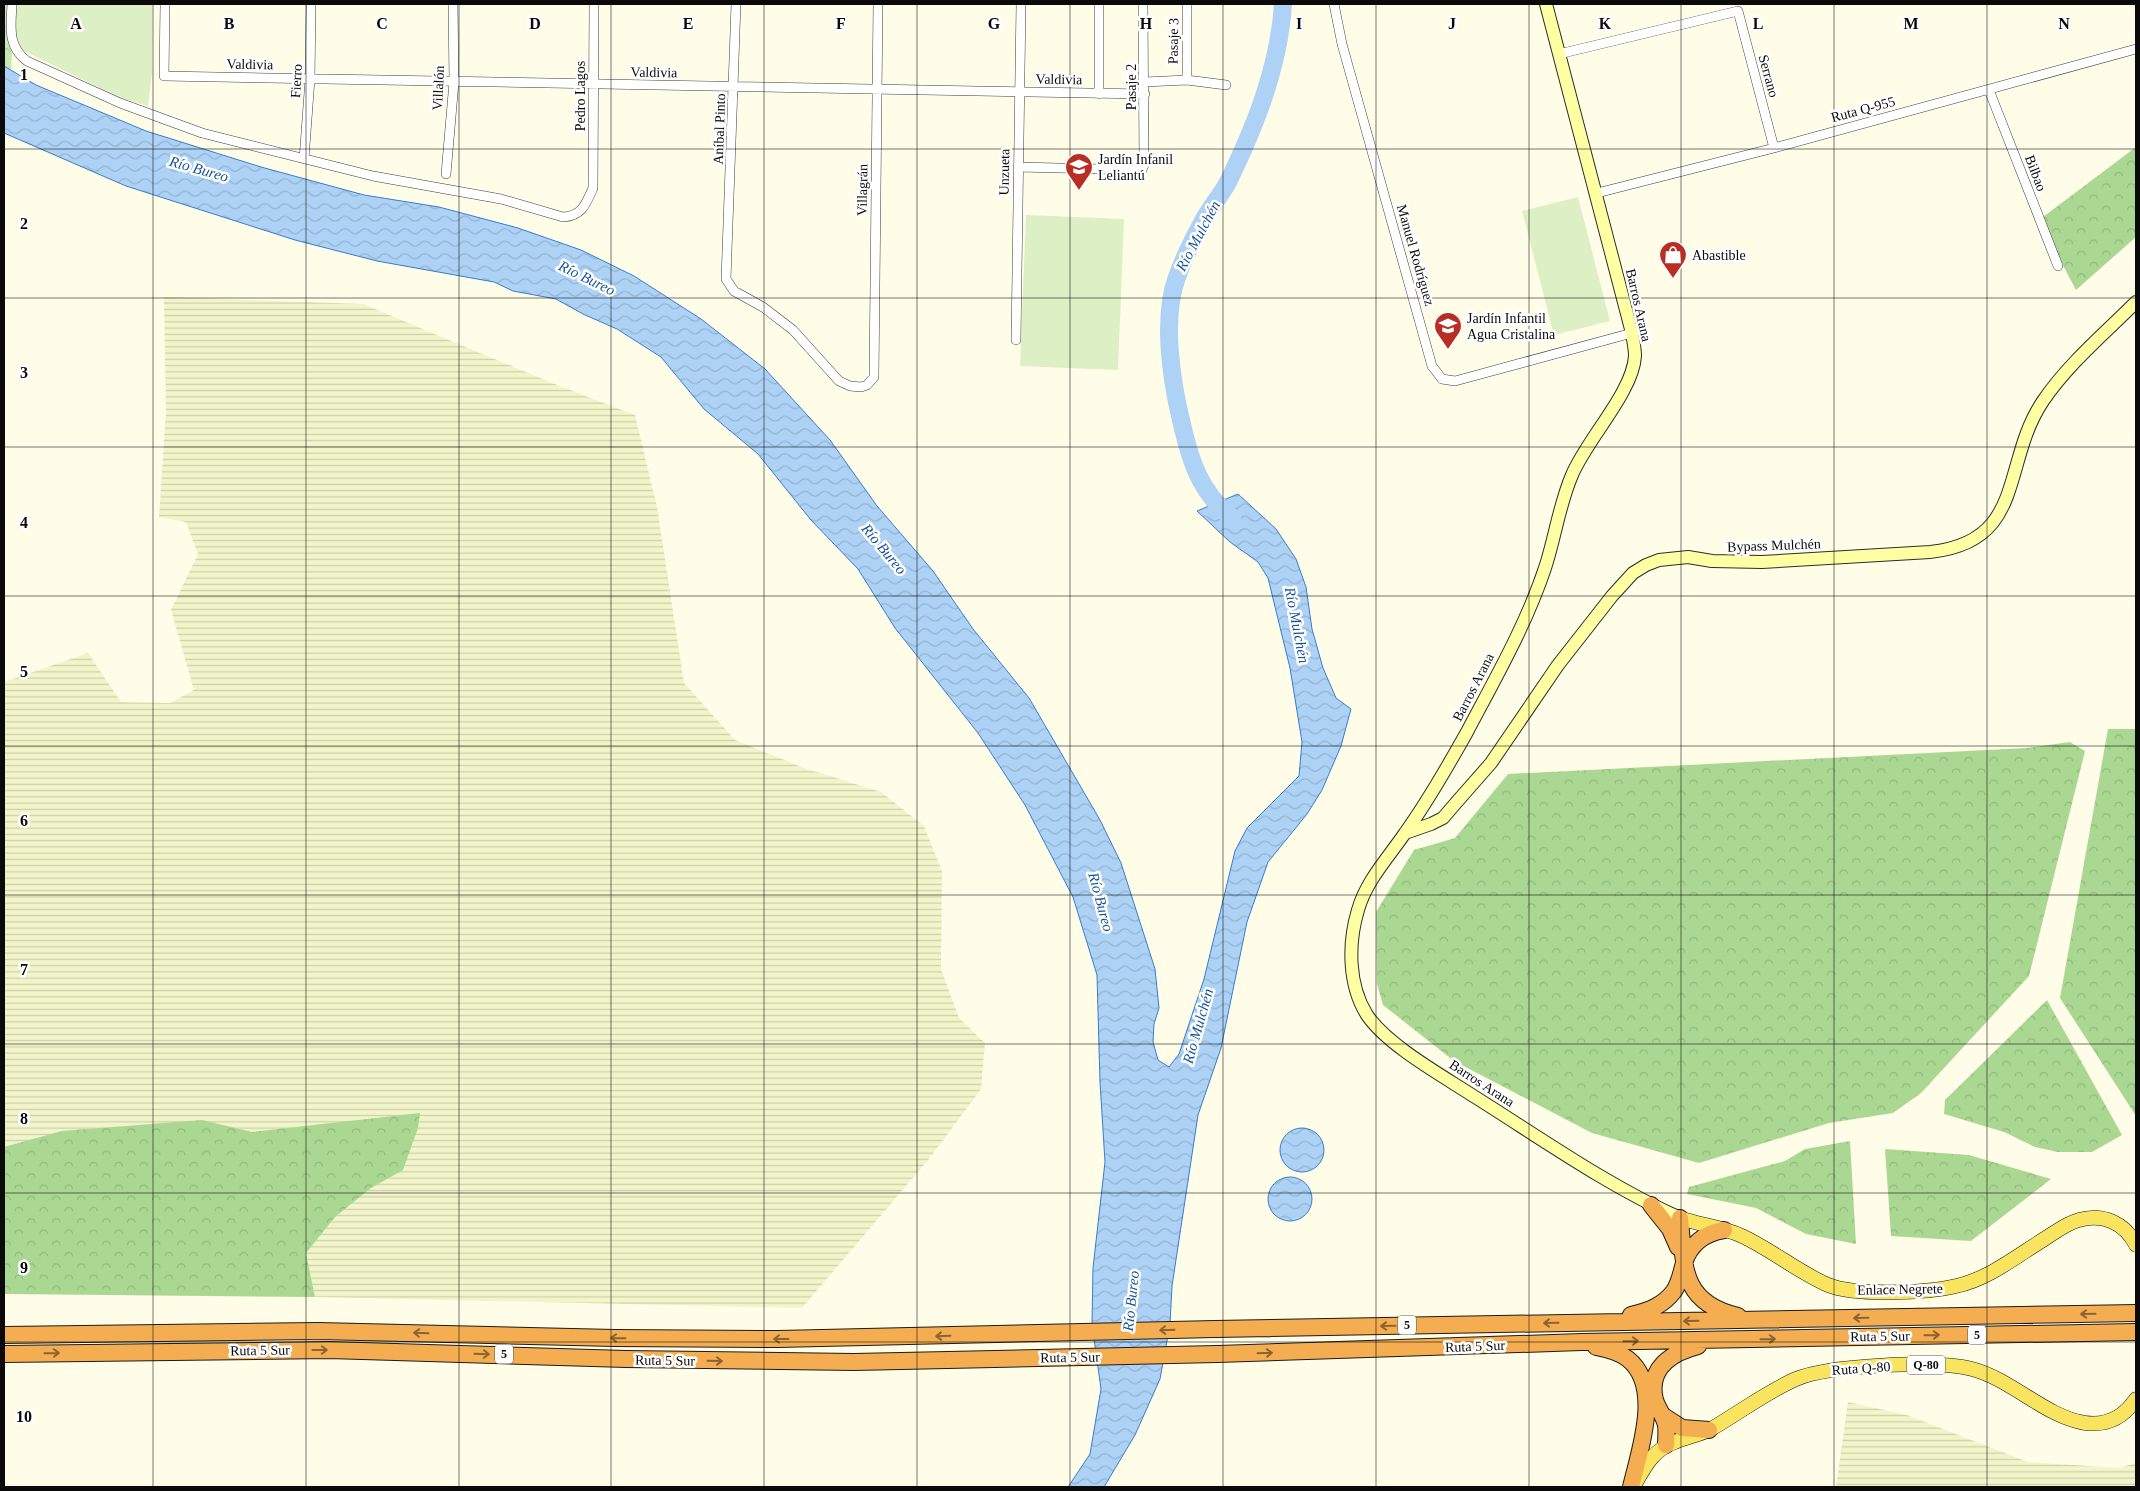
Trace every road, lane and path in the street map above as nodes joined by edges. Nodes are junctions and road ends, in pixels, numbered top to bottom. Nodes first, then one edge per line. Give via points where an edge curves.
1 (12, 4) edge
2 (164, 4) edge
3 (311, 4) edge
4 (453, 4) edge
5 (594, 4) edge
6 (736, 4) edge
7 (878, 4) edge
8 (1021, 4) edge
9 (1099, 4) edge
10 (1143, 4) edge
11 (1188, 4) edge
12 (1334, 4) edge
13 (1546, 4) edge
14 (2136, 49) edge
15 (1559, 54) junction
16 (310, 79) junction
17 (1187, 80) junction
18 (454, 82) junction
19 (1145, 82) junction
20 (594, 84) junction
21 (1226, 85) dead end
22 (734, 87) junction
23 (877, 89) junction
24 (1989, 90) junction
25 (1019, 92) junction
26 (1099, 94) junction
27 (1145, 94) junction
28 (1774, 148) junction
29 (304, 159) junction
30 (1018, 167) junction
31 (446, 174) dead end
32 (1596, 193) junction
33 (2058, 266) dead end
34 (2136, 302) edge
35 (1632, 333) junction
36 (1016, 340) dead end
37 (874, 377) joint
38 (1405, 833) junction
39 (1651, 1205) junction
40 (1680, 1218) junction
41 (1724, 1230) junction
42 (2136, 1245) edge
43 (1684, 1264) junction
44 (2136, 1313) edge
45 (1758, 1320) junction
46 (1599, 1322) junction
47 (2136, 1332) edge
48 (4, 1335) edge
49 (1719, 1340) junction
50 (1582, 1342) junction
51 (4, 1354) edge
52 (2136, 1399) edge
53 (1662, 1414) junction
54 (1645, 1421) junction
55 (1709, 1430) junction
56 (1666, 1445) junction
57 (1632, 1487) edge

1 - 29 street via 12,43 27,61 120,103 202,133
2 - 16 street, Valdivia via 164,76
3 - 16 street, Fierro
4 - 18 street, Villalón
5 - 20 street, Pedro Lagos
6 - 22 street, Aníbal Pinto
7 - 23 street, Villagrán
8 - 25 street, Unzueta
9 - 26 street
10 - 19 street, Pasaje 2
11 - 17 street, Pasaje 3
12 - 35 street, Manuel Rodríguez via 1342,44 1432,366 1442,379 1455,381
13 - 15 main road, Barros Arana
14 - 24 street, Ruta Q-955
15 - 28 street, Serrano via 1738,11
15 - 32 main road, Barros Arana
16 - 18 street, Valdivia
16 - 29 street, Fierro
17 - 19 street
17 - 21 street
18 - 20 street, Valdivia
18 - 31 street, Villalón
19 - 27 street, Pasaje 2
20 - 22 street, Valdivia
20 - 29 street, Pedro Lagos via 593,188 584,210 573,216 563,217 494,197 382,178
22 - 23 street, Valdivia
22 - 37 street, Aníbal Pinto via 726,279 730,288 793,330 839,381 861,387
23 - 25 street, Valdivia
23 - 37 street, Villagrán
24 - 28 street, Ruta Q-955
24 - 33 street, Bilbao
25 - 26 street, Valdivia
25 - 30 street, Unzueta
26 - 27 street, Valdivia
27 - 30 street, Pasaje 2 via 1142,170
28 - 32 street, Ruta Q-955
30 - 36 street, Unzueta
32 - 35 main road, Barros Arana
34 - 38 main road, Bypass Mulchén via 2058,382 2042,403 2021,447 2002,510 1992,526 1980,536 1955,548 1930,552 1762,562 1688,557 1646,564 1612,596 1558,664 1491,763 1443,818
35 - 38 main road, Barros Arana via 1635,354 1632,372 1571,476 1546,567 1528,612 1465,735
38 - 39 main road, Barros Arana via 1368,886 1354,926 1352,968 1357,992 1369,1017 1394,1042 1430,1067 1558,1150
39 - 40 main road, Barros Arana
39 - 43 highway via 1670,1228
40 - 41 main road, Enlace Negrete
40 - 43 highway
41 - 42 main road, Enlace Negrete via 1744,1237 1828,1284 1863,1292 1959,1286 2003,1265 2066,1225 2088,1218 2116,1222
41 - 43 highway via 1701,1238 1690,1250
43 - 45 highway via 1690,1284 1704,1301 1726,1312
43 - 46 highway via 1678,1284 1663,1302 1648,1311
44 -> 45 highway, Ruta 5 Sur / 5
45 -> 46 highway, Ruta 5 Sur / 5
46 -> 48 highway, Ruta 5 Sur / 5 via 778,1339 327,1331
49 -> 47 highway, Ruta 5 Sur / 5
50 -> 49 highway, Ruta 5 Sur / 5
49 - 53 highway via 1676,1352 1661,1366 1654,1393
51 -> 50 highway, Ruta 5 Sur / 5 via 320,1350 854,1362
50 - 54 highway via 1623,1356 1634,1365 1646,1391
52 - 55 main road, Ruta Q-80 / Q-80 via 2119,1417 2105,1423 2090,1424 2066,1418 1997,1379 1966,1367 1835,1369 1795,1380
53 - 55 highway via 1682,1428
53 - 56 highway
54 - 56 highway via 1650,1433
54 - 57 highway
55 - 56 main road, Ruta Q-80 / Q-80
56 - 57 main road, Ruta Q-80 / Q-80 via 1652,1456

